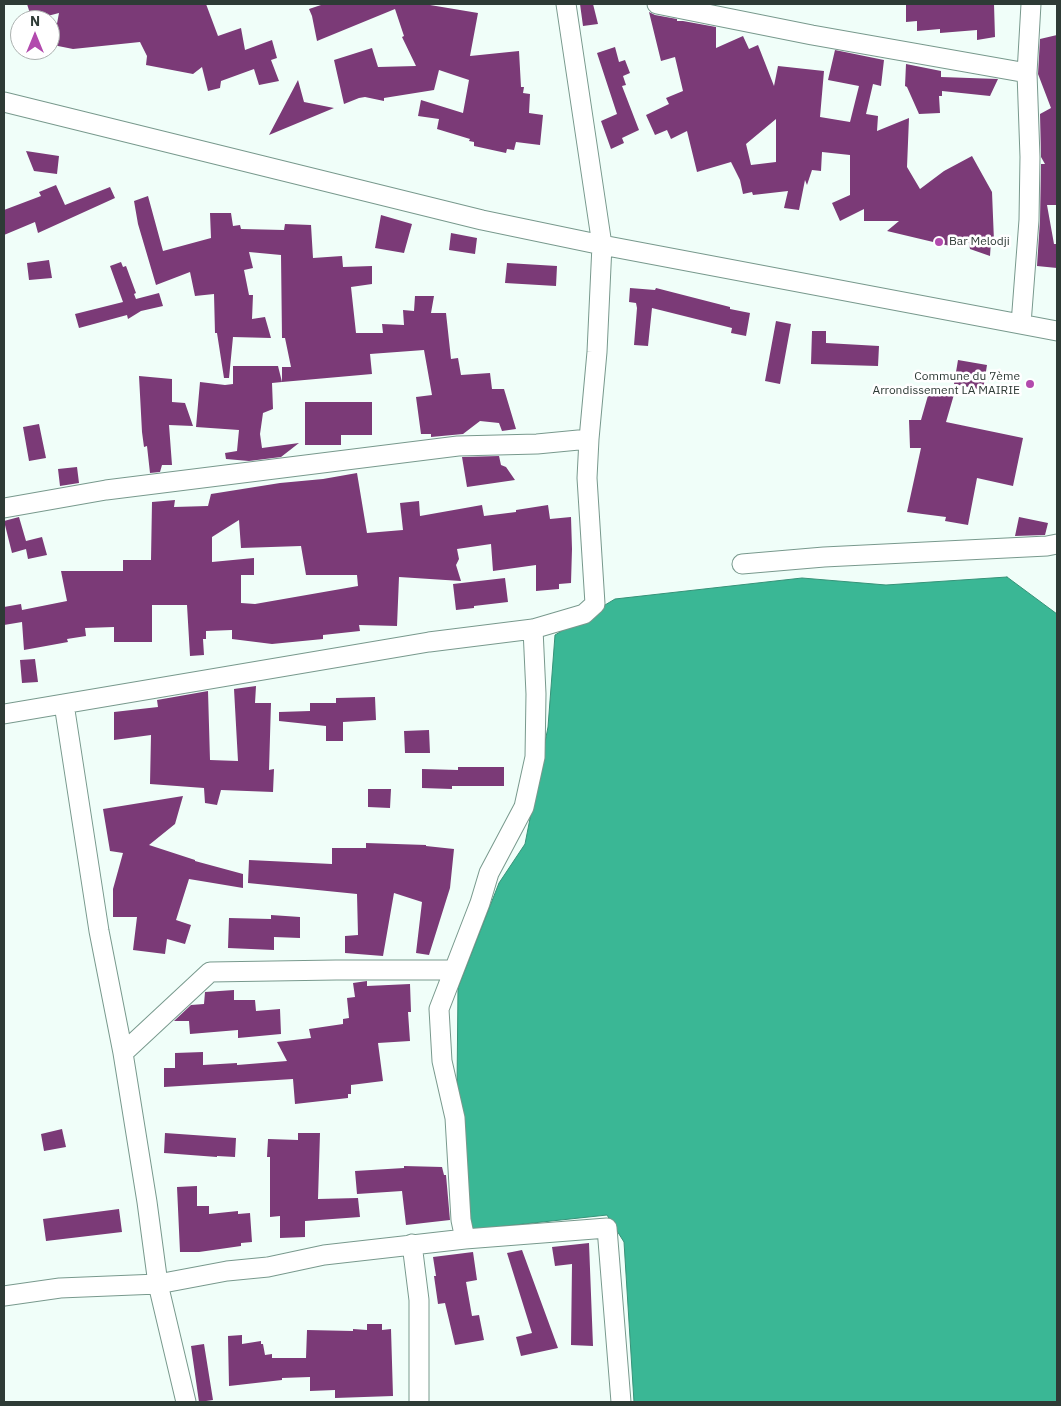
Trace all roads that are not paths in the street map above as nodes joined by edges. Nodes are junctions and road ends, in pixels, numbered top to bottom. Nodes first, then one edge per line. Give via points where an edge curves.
1 (566, 4) edge
2 (657, 4) edge
3 (1031, 4) edge
4 (1027, 72) junction
5 (4, 102) edge
6 (602, 246) junction
7 (1021, 324) junction
8 (1057, 331) edge
9 (589, 439) junction
10 (4, 508) edge
11 (1057, 544) edge
12 (742, 564) dead end
13 (533, 629) junction
14 (64, 704) junction
15 (4, 714) edge
16 (454, 970) junction
17 (123, 1053) junction
18 (465, 1239) junction
19 (412, 1244) junction
20 (158, 1284) junction
21 (4, 1296) edge
22 (186, 1402) edge
23 (419, 1402) edge
24 (621, 1402) edge

1 - 6 street
2 - 4 street
3 - 4 street
4 - 7 street via 1029,211
5 - 6 street via 482,220
6 - 7 street
6 - 9 street via 598,352
7 - 8 street
9 - 10 street via 458,446 106,490
9 - 13 street via 587,478 595,604 584,614
11 - 12 street
13 - 14 street via 429,642
13 - 16 street via 535,757 524,807 489,873
14 - 15 street
14 - 17 street via 99,931
16 - 17 street via 210,972
16 - 18 street via 439,1009 442,1061 455,1118
17 - 20 street
18 - 19 street
18 - 24 street via 607,1228
19 - 20 street via 324,1255
19 - 23 street via 419,1300
20 - 21 street via 60,1288
20 - 22 street

